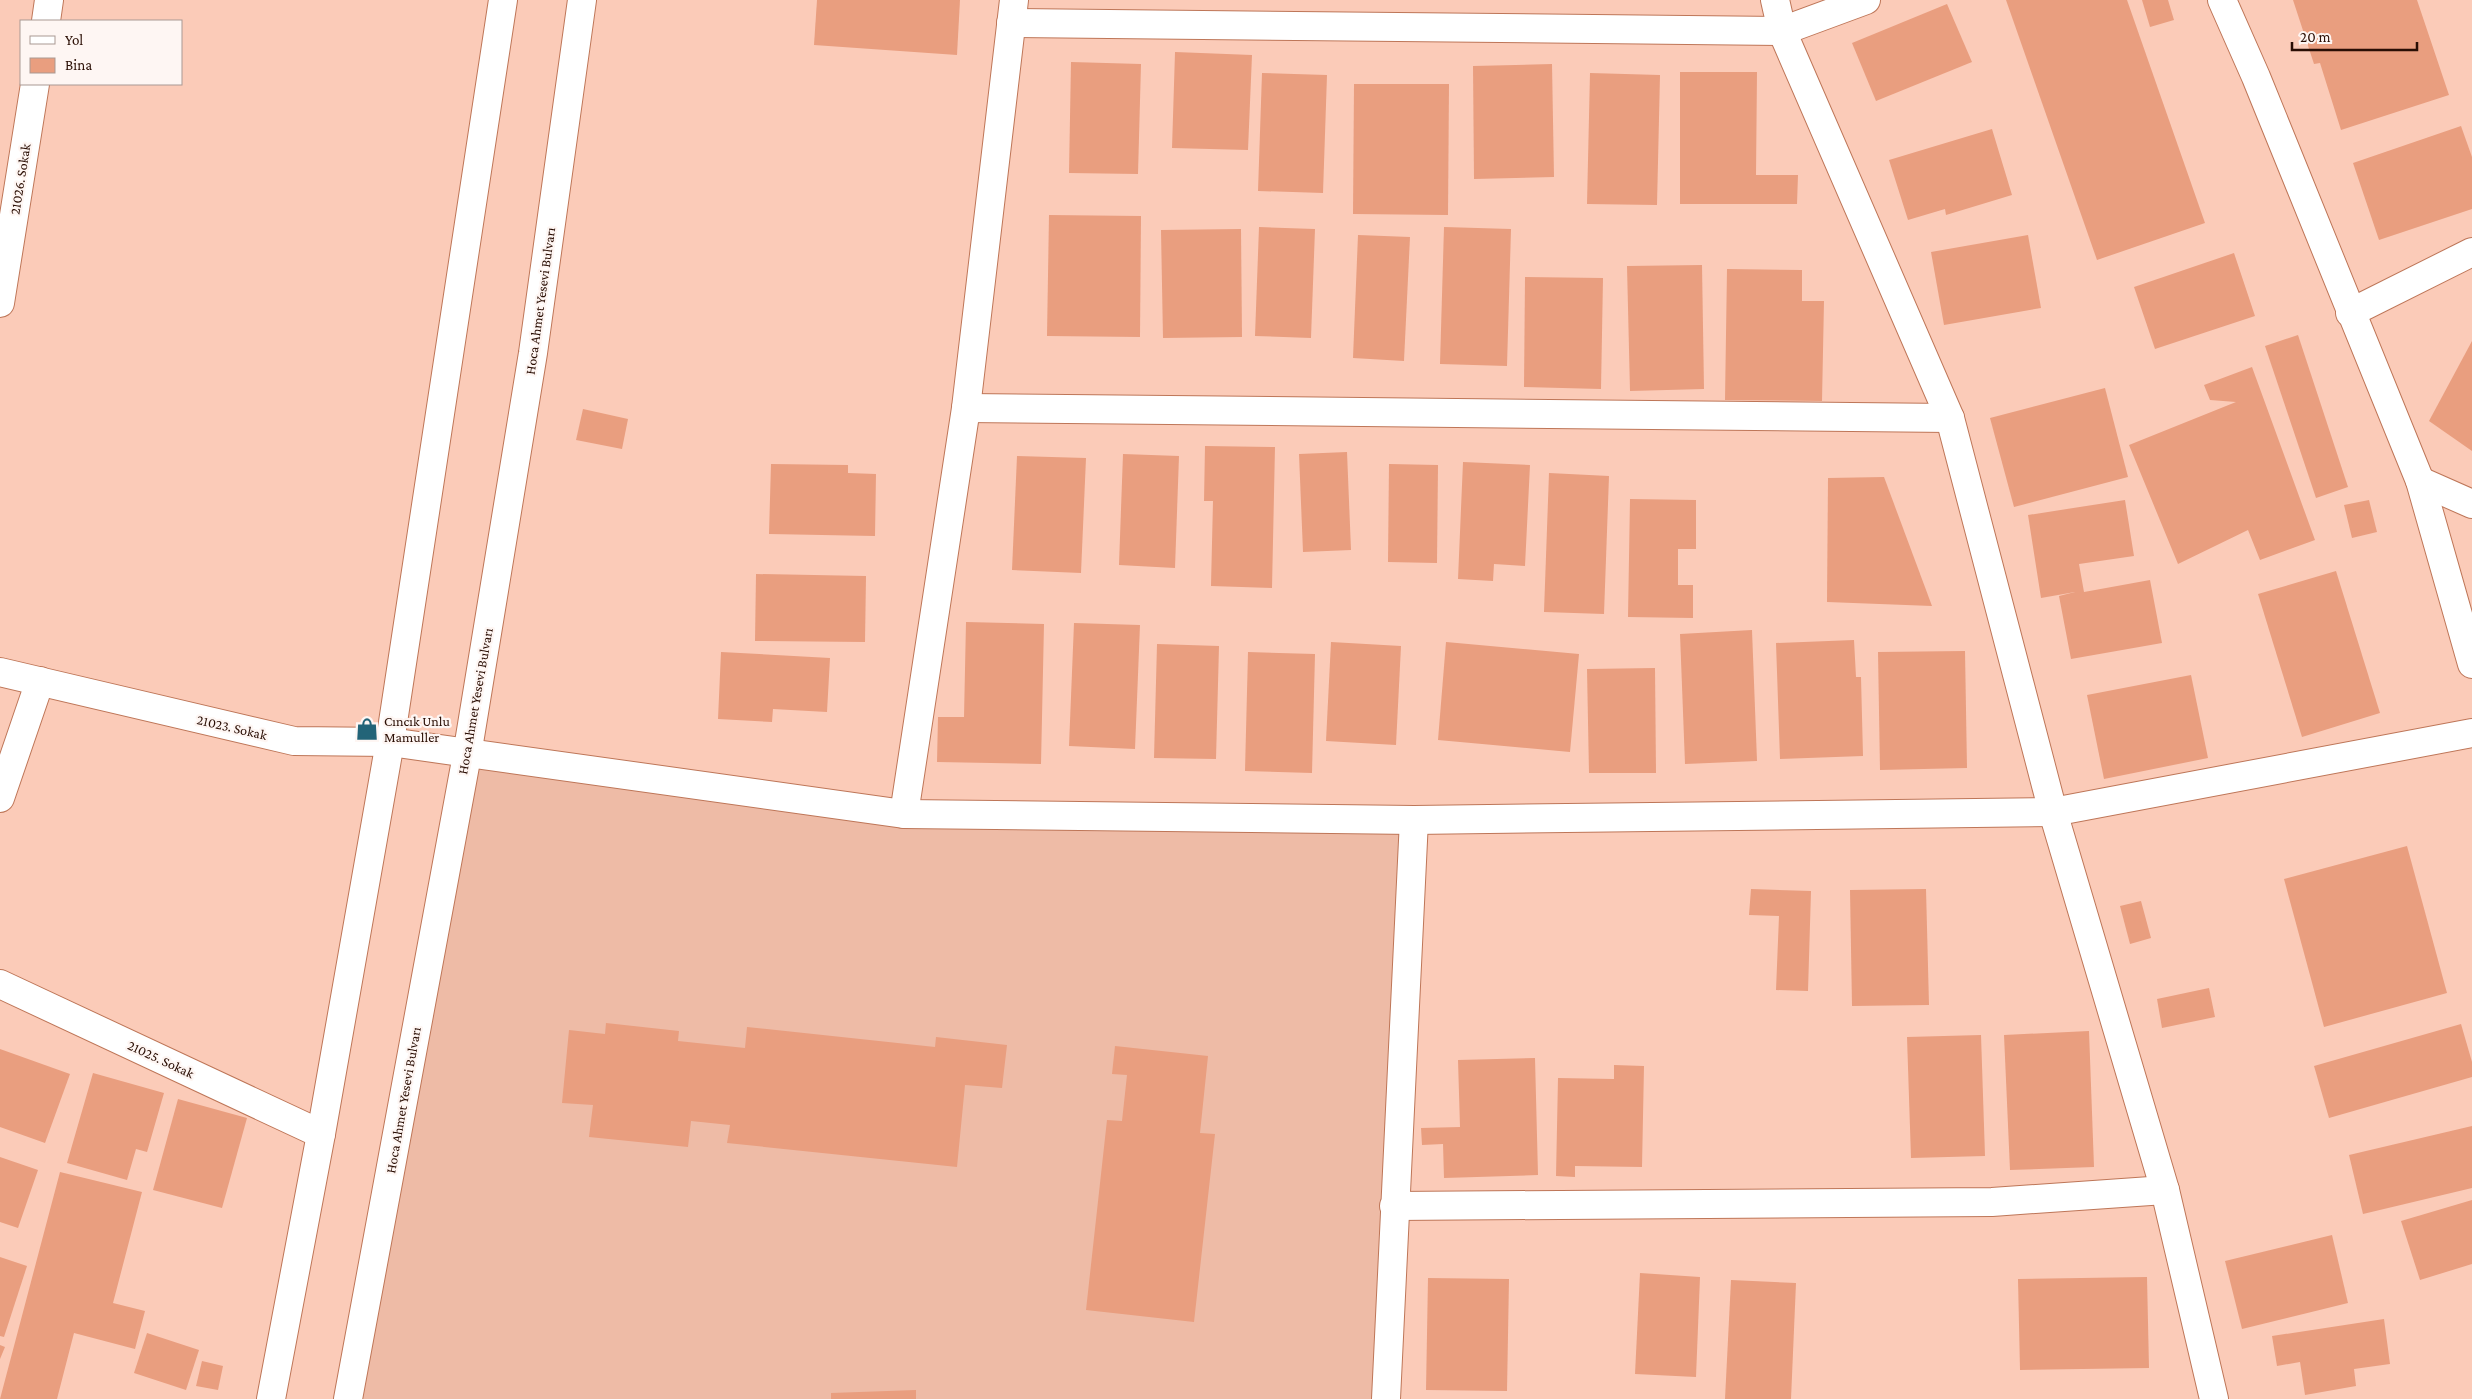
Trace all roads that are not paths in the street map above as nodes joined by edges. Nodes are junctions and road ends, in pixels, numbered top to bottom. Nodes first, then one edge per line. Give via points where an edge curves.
1 (49, 0) edge
2 (503, 0) edge
3 (582, 0) edge
4 (1775, 0) edge
5 (1866, 0) edge
6 (2222, 0) edge
7 (1013, 11) edge
8 (46, 20) edge
9 (1782, 31) junction
10 (36, 85) edge
11 (2472, 252) edge
12 (0, 303) edge
13 (2350, 313) junction
14 (966, 408) junction
15 (1950, 418) junction
16 (2420, 481) junction
17 (2472, 504) edge
18 (2472, 664) edge
19 (0, 672) edge
20 (40, 681) junction
21 (2472, 733) edge
22 (390, 742) junction
23 (467, 755) junction
24 (0, 798) edge
25 (2053, 812) junction
26 (904, 814) junction
27 (1414, 820) junction
28 (0, 984) edge
29 (321, 1134) junction
30 (2166, 1190) junction
31 (1394, 1206) junction
32 (271, 1399) edge
33 (348, 1399) edge
34 (1386, 1399) edge
35 (2214, 1399) edge

1 - 8 street
2 - 22 street
3 - 23 street, Hoca Ahmet Yesevi Bulvarı via 533,354
4 - 9 street
5 - 9 street
6 - 13 street
7 - 9 street
7 - 14 street
9 - 15 street
10 - 12 street, 21026. Sokak
11 - 13 street
13 - 16 street
14 - 15 street
14 - 26 street
15 - 25 street
16 - 17 street
16 - 18 street
19 - 20 street, 21023. Sokak
20 - 22 street, 21023. Sokak via 294,742
20 - 24 street
21 - 25 street, 21023. Sokak
22 - 23 street, 21023. Sokak
22 - 29 street
23 - 26 street, 21023. Sokak
23 - 33 street, Hoca Ahmet Yesevi Bulvarı
25 - 27 street, 21023. Sokak
25 - 30 street
26 - 27 street, 21023. Sokak
27 - 31 street
28 - 29 street, 21025. Sokak
29 - 32 street
30 - 31 street via 1992,1202
30 - 35 street
31 - 34 street

